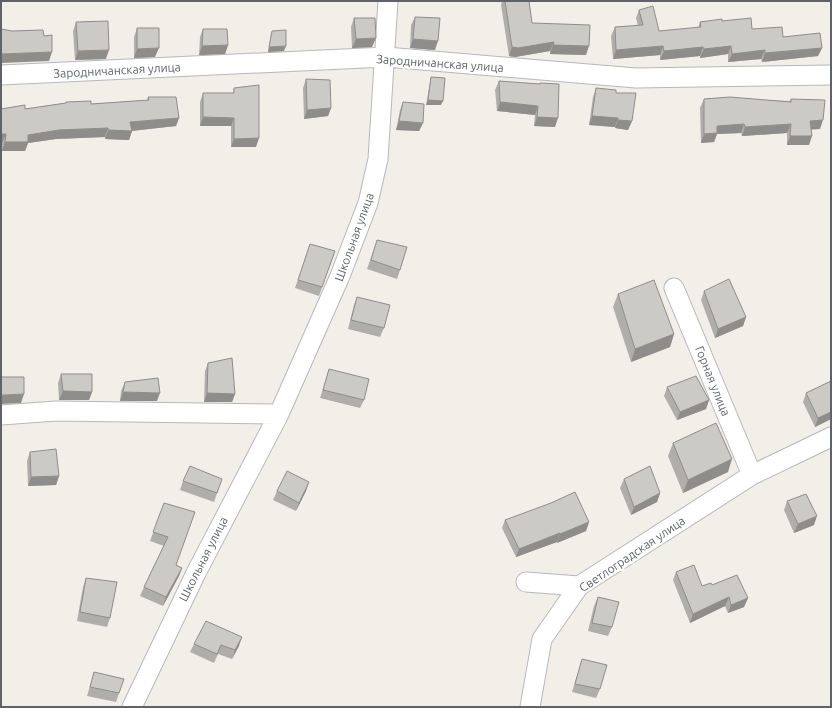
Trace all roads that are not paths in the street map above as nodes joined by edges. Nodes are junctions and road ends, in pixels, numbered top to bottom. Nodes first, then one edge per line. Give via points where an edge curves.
1 (388, 1) edge
2 (386, 57) junction
3 (1, 75) edge
4 (831, 75) edge
5 (674, 288) dead end
6 (279, 414) junction
7 (1, 416) edge
8 (831, 436) edge
9 (752, 475) junction
10 (526, 582) dead end
11 (579, 586) junction
12 (132, 707) edge
13 (530, 707) edge

1 - 2 street, Школьная улица
2 - 3 street, Зародничанская улица
2 - 4 street, Зародничанская улица via 636,78
2 - 6 street, Школьная улица via 378,159 368,203 340,276
5 - 9 street, Горная улица
6 - 7 street via 56,411
6 - 12 street, Школьная улица via 196,573
8 - 9 street
9 - 11 street, Светлоградская улица
10 - 11 street
11 - 13 street, Светлоградская улица via 542,639

